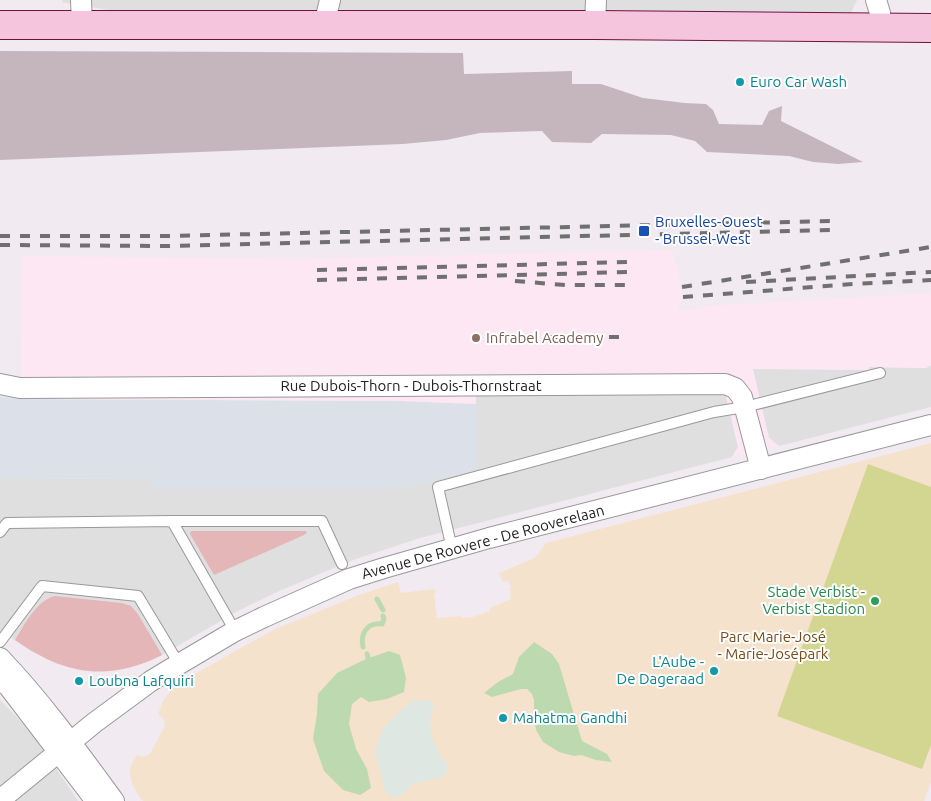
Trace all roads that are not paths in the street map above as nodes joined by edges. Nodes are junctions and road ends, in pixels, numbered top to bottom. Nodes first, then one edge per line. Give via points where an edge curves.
1 (876, 0) edge
2 (81, 12) edge
3 (327, 12) edge
4 (595, 12) edge
5 (0, 25) edge
6 (879, 28) junction
7 (931, 28) edge
8 (880, 373) dead end
9 (0, 384) edge
10 (745, 407) junction
11 (931, 425) edge
12 (761, 469) junction
13 (172, 521) junction
14 (0, 532) edge
15 (452, 549) junction
16 (342, 564) dead end
17 (235, 632) junction
18 (0, 642) edge
19 (0, 658) edge
20 (179, 664) junction
21 (0, 678) edge
22 (65, 747) junction
23 (0, 800) edge
24 (96, 801) edge
25 (114, 801) edge

1 - 6 street via 880,13
2 - 3 street
2 - 5 street
3 - 4 street
4 - 6 street
6 - 7 street
8 - 10 lane
9 - 10 street, Rue Dubois-Thorn - Dubois-Thornstraat via 20,388 726,384 735,388
10 - 12 street, Rue Dubois-Thorn - Dubois-Thornstraat
10 - 15 lane via 714,412 438,487
11 - 12 street, Avenue De Roovere - De Rooverelaan
12 - 15 street, Avenue De Roovere - De Rooverelaan
13 - 14 lane via 7,523
13 - 16 lane via 322,521
13 - 17 lane
15 - 17 street, Avenue De Roovere - De Rooverelaan via 349,580
17 - 20 street, Avenue De Roovere - De Rooverelaan
18 - 20 lane via 42,586 138,596
19 - 22 street via 20,679
20 - 22 street, Avenue De Roovere - De Rooverelaan
21 - 22 street
22 - 23 street, Avenue De Roovere - De Rooverelaan
22 - 24 street
22 - 25 street

